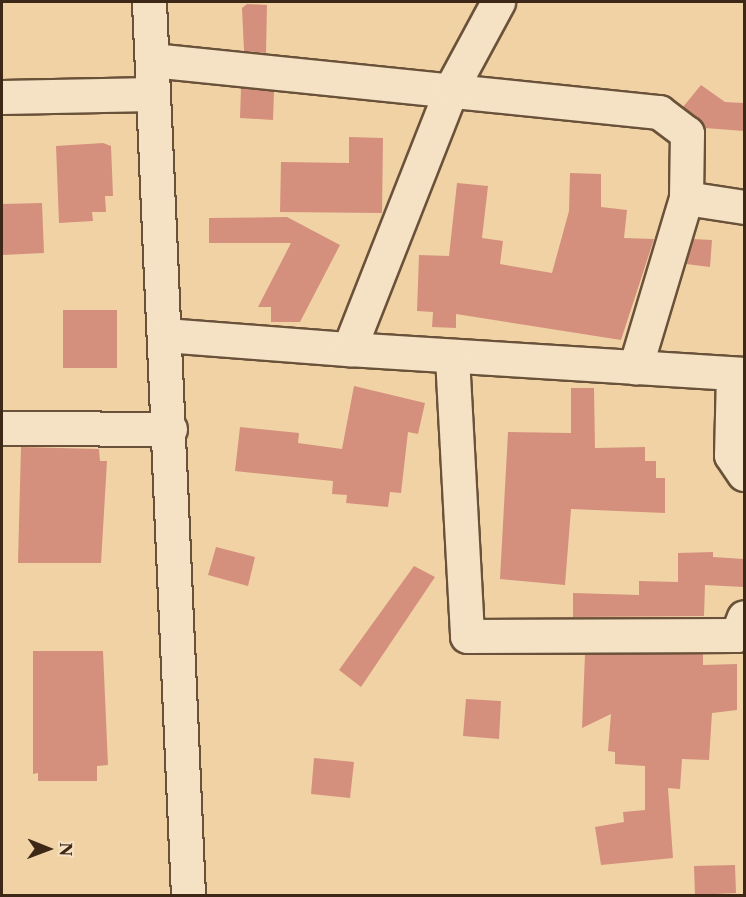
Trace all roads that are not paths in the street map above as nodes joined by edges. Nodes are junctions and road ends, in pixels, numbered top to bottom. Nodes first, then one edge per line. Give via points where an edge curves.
1 (149, 2) edge
2 (498, 2) edge
3 (152, 60) junction
4 (452, 87) junction
5 (153, 94) junction
6 (2, 97) edge
7 (686, 198) junction
8 (744, 207) edge
9 (165, 335) junction
10 (349, 349) junction
11 (452, 357) junction
12 (635, 368) junction
13 (739, 374) edge
14 (2, 428) edge
15 (170, 429) junction
16 (744, 474) edge
17 (744, 617) edge
18 (188, 896) edge

1 - 3 street
2 - 4 street
3 - 4 street
3 - 5 street
4 - 7 street via 659,112 687,133
4 - 10 street
5 - 6 street
5 - 9 street
7 - 8 street
7 - 12 street
9 - 10 street
9 - 15 street
10 - 11 street
11 - 12 street
11 - 17 street via 467,636 737,635
12 - 13 street
13 - 16 street via 731,455
14 - 15 street
15 - 18 street

